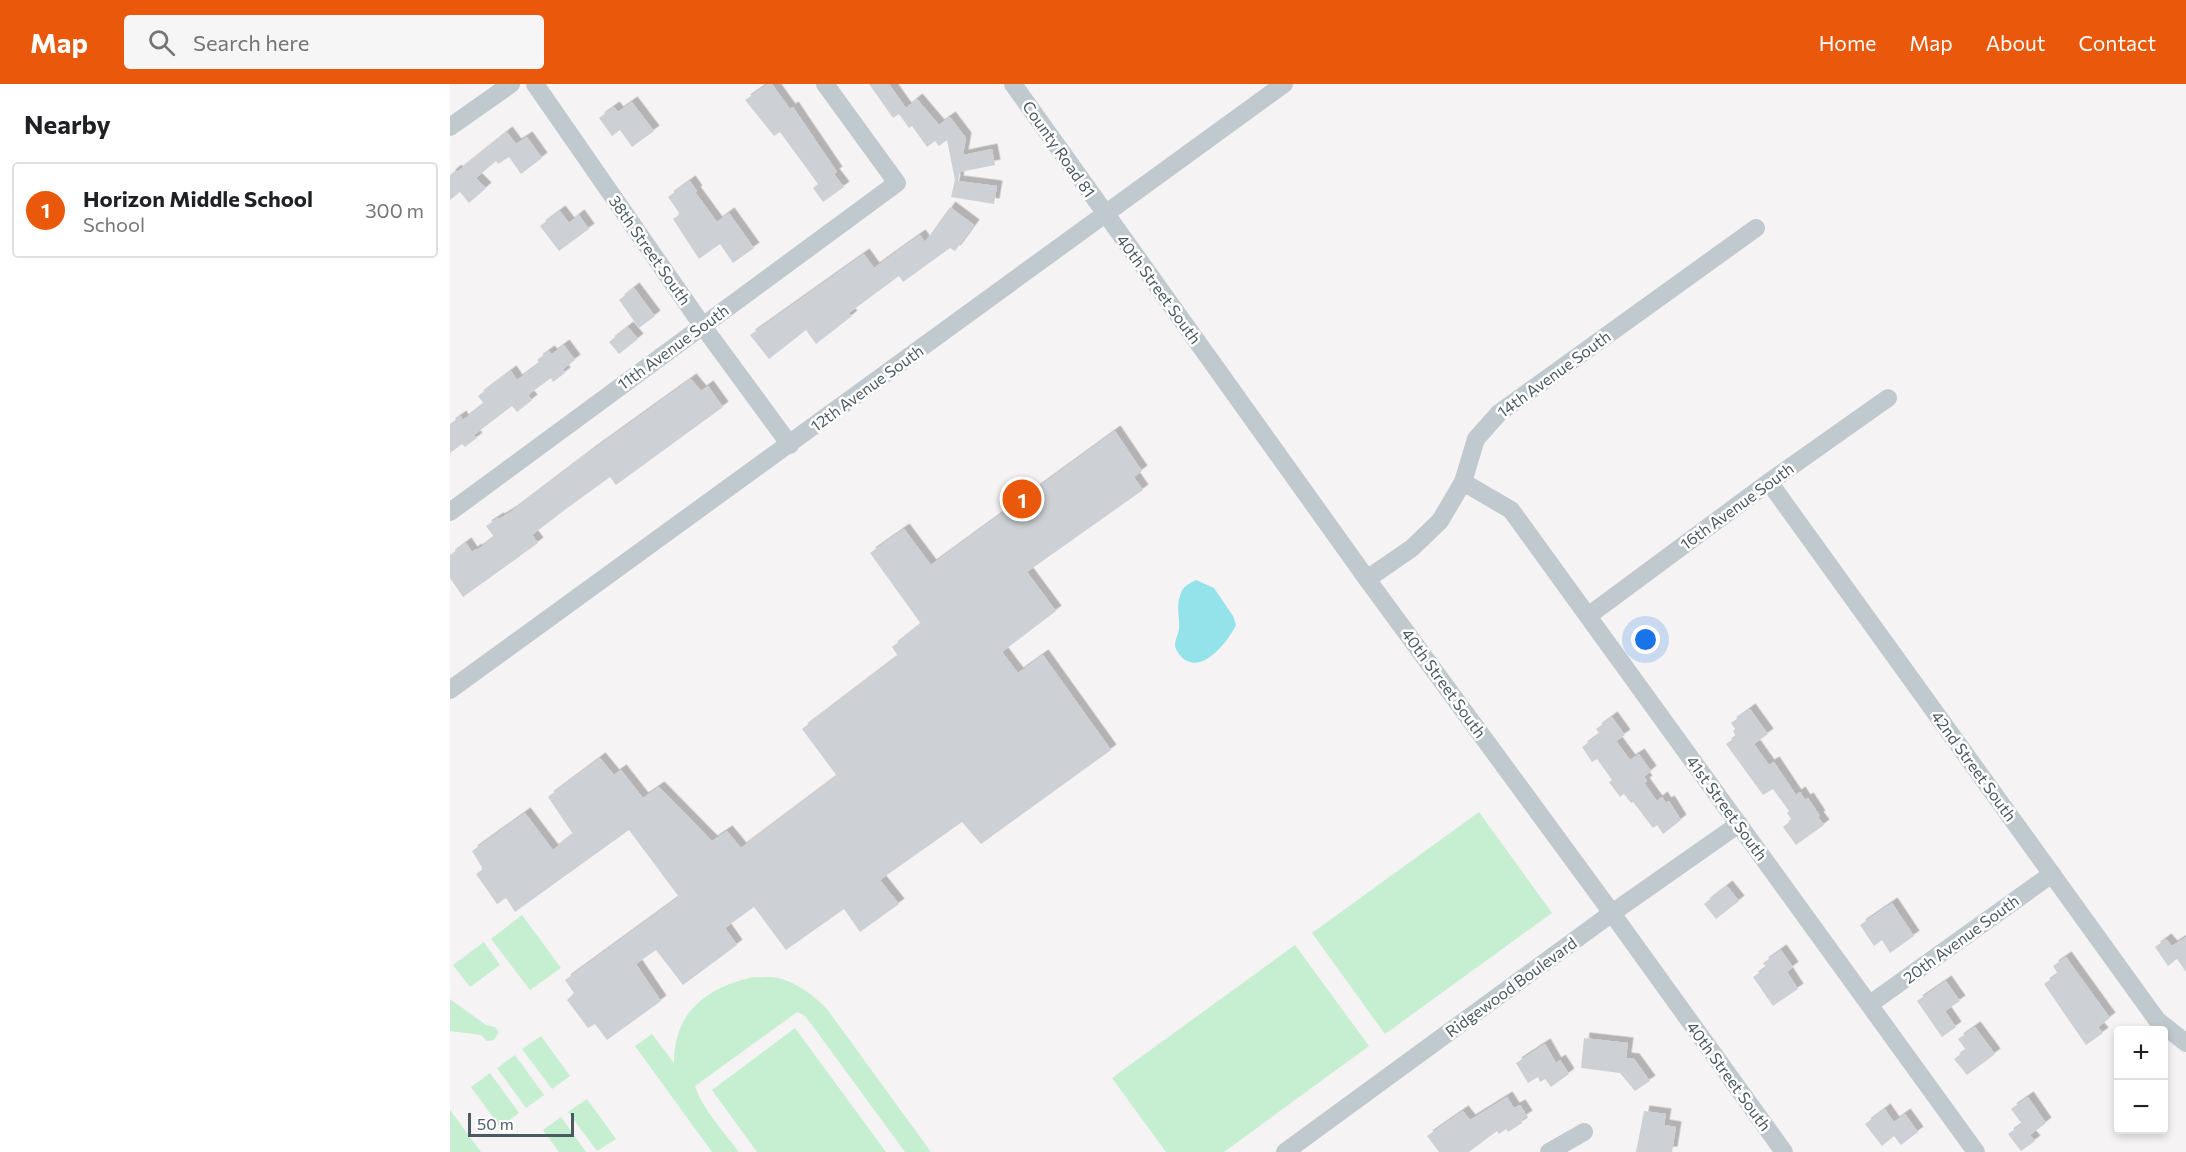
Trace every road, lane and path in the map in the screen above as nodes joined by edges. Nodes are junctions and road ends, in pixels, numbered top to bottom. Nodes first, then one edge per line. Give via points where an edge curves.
1 (512, 84) edge
2 (535, 84) edge
3 (825, 84) edge
4 (1013, 84) edge
5 (1284, 84) edge
6 (450, 127) edge
7 (1105, 213) junction
8 (1756, 228) dead end
9 (702, 325) junction
10 (1888, 398) dead end
11 (790, 445) junction
12 (1463, 482) junction
13 (1769, 482) junction
14 (450, 512) edge
15 (1367, 579) junction
16 (1588, 616) junction
17 (450, 690) edge
18 (1739, 824) junction
19 (2052, 874) junction
20 (1612, 913) junction
21 (1870, 1004) junction
22 (2186, 1043) edge
23 (1584, 1132) dead end
24 (1285, 1152) edge
25 (1549, 1152) edge
26 (1784, 1152) edge
27 (1976, 1152) edge

1 - 6 street
2 - 9 street, 38th Street South
3 - 9 street, 11th Avenue South via 897,183
4 - 7 street, County Road 81
5 - 7 street, 12th Avenue South
7 - 11 street, 12th Avenue South
7 - 15 street, 40th Street South
8 - 12 street, 14th Avenue South via 1499,413 1476,439
9 - 11 street, 38th Street South
9 - 14 street, 11th Avenue South
10 - 13 street, 16th Avenue South
11 - 17 street, 12th Avenue South
12 - 15 street, 14th Avenue South via 1440,521 1412,548
12 - 16 street, 41st Street South via 1511,510
13 - 16 street, 16th Avenue South
13 - 19 street, 42nd Street South
15 - 20 street, 40th Street South
16 - 18 street, 41st Street South
18 - 20 street, Ridgewood Boulevard
18 - 21 street, 41st Street South
19 - 21 street, 20th Avenue South
19 - 22 street, 42nd Street South via 2157,1020
20 - 24 street, Ridgewood Boulevard
20 - 26 street, 40th Street South
21 - 27 street, 41st Street South
23 - 25 street

